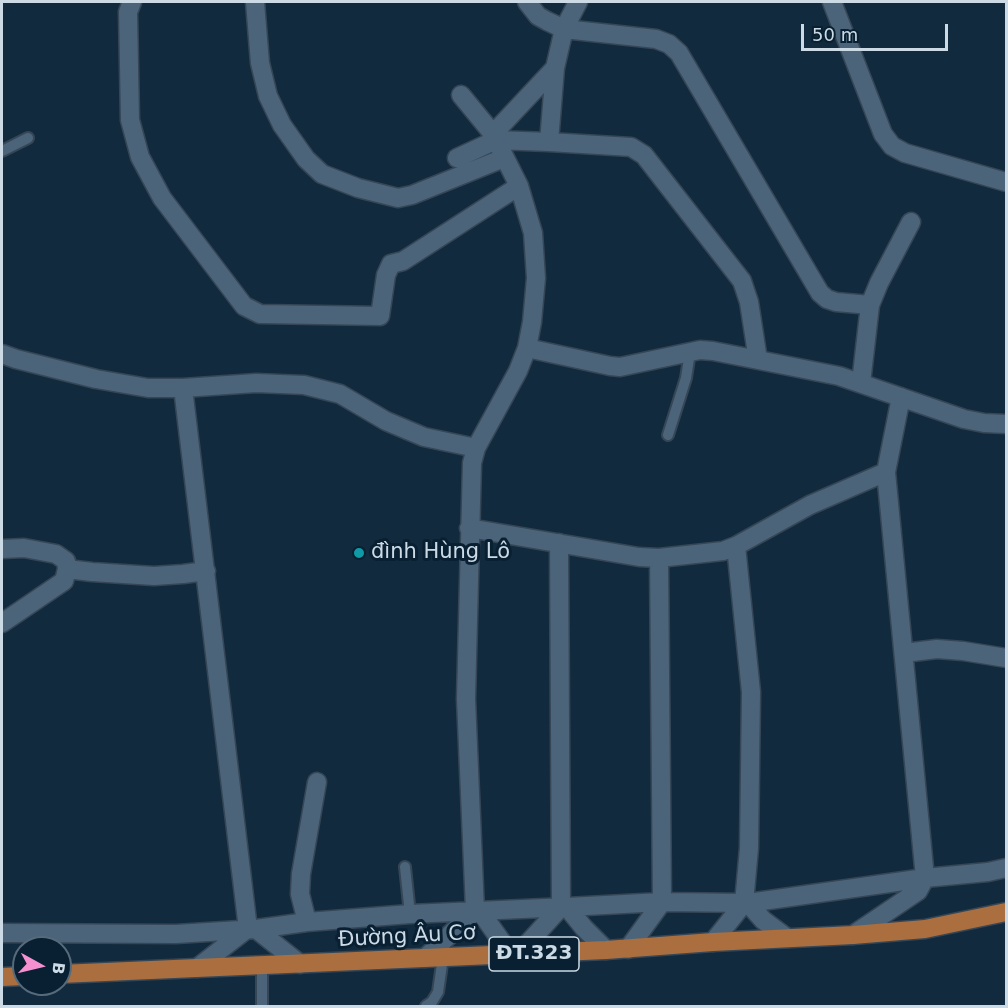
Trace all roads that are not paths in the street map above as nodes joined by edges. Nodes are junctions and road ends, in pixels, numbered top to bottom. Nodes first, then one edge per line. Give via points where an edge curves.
1 (132, 2) edge
2 (255, 2) edge
3 (527, 2) edge
4 (578, 2) edge
5 (832, 2) edge
6 (564, 28) junction
7 (555, 68) junction
8 (461, 94) dead end
9 (495, 137) junction
10 (28, 138) dead end
11 (549, 142) junction
12 (2, 151) edge
13 (457, 158) dead end
14 (504, 158) junction
15 (1006, 182) edge
16 (519, 186) junction
17 (911, 222) dead end
18 (870, 305) junction
19 (527, 348) junction
20 (690, 352) junction
21 (2, 354) edge
22 (758, 360) junction
23 (861, 383) junction
24 (183, 388) junction
25 (901, 397) junction
26 (1006, 424) edge
27 (668, 435) dead end
28 (476, 448) junction
29 (886, 472) junction
30 (469, 528) junction
31 (559, 543) junction
32 (736, 546) junction
33 (2, 549) edge
34 (659, 558) junction
35 (68, 569) junction
36 (206, 571) junction
37 (2, 623) edge
38 (904, 653) junction
39 (1006, 658) edge
40 (317, 782) dead end
41 (405, 867) dead end
42 (1006, 868) edge
43 (925, 878) junction
44 (662, 902) junction
45 (746, 903) junction
46 (564, 907) junction
47 (477, 911) junction
48 (1006, 912) edge
49 (410, 914) junction
50 (307, 922) junction
51 (252, 929) junction
52 (2, 933) edge
53 (854, 935) junction
54 (787, 938) junction
55 (712, 942) junction
56 (628, 949) junction
57 (606, 950) junction
58 (514, 955) junction
59 (434, 958) junction
60 (300, 964) junction
61 (262, 966) junction
62 (197, 968) junction
63 (72, 973) edge
64 (262, 1006) edge
65 (426, 1006) edge

1 - 16 street via 128,12 130,120 140,157 162,198 244,306 260,315 380,316 391,264 404,261
2 - 14 street via 260,63 268,96 282,125 322,174 398,198
3 - 6 street via 538,16
4 - 6 street
5 - 15 street via 883,134 892,146
6 - 7 street
6 - 18 street via 656,39 679,53 820,293 836,302
7 - 9 street
7 - 11 street
8 - 9 street
9 - 11 street
9 - 13 street
9 - 14 street
10 - 12 lane
11 - 22 street via 631,147 644,155 742,281
14 - 16 street
16 - 19 street via 533,233 536,278
17 - 18 street
18 - 23 street
19 - 20 street via 620,367
19 - 28 street
20 - 22 street via 713,351
20 - 27 lane
21 - 24 street via 96,379 148,388
22 - 23 street
23 - 25 street
24 - 28 street via 256,383 304,385 340,394 386,421 424,437
24 - 36 street
25 - 26 street via 964,419
25 - 29 street
28 - 30 street via 471,463
29 - 32 street via 810,505
29 - 38 street
30 - 31 street
30 - 47 street via 466,699
31 - 34 street
31 - 46 street
32 - 34 street
32 - 45 street via 751,692
33 - 35 street via 24,548 56,554 66,561
34 - 44 street
35 - 36 street via 154,576
35 - 37 street via 64,581
36 - 51 street
38 - 39 street via 946,650
38 - 43 street
40 - 50 street via 301,874 300,894
41 - 49 lane
42 - 43 street
43 - 45 street
43 - 53 street via 918,891
44 - 45 street
44 - 46 street
44 - 56 street
45 - 54 street
45 - 55 street
46 - 47 street
46 - 57 street
46 - 58 street
47 - 49 street
47 - 58 street
47 - 59 street
48 - 53 main road, Đường Âu Cơ / ĐT.323 via 925,929
49 - 50 street
50 - 51 street
51 - 52 street via 176,934
51 - 60 street
51 - 62 street
53 - 54 main road, Đường Âu Cơ / ĐT.323
54 - 55 main road, Đường Âu Cơ / ĐT.323
55 - 56 main road, Đường Âu Cơ / ĐT.323
56 - 57 main road, Đường Âu Cơ / ĐT.323
57 - 58 main road, Đường Âu Cơ / ĐT.323
58 - 59 main road, Đường Âu Cơ / ĐT.323
59 - 60 main road, Đường Âu Cơ / ĐT.323
59 - 65 lane via 438,992
60 - 61 main road, Đường Âu Cơ / ĐT.323
61 - 62 main road, Đường Âu Cơ / ĐT.323
61 - 64 lane
62 - 63 main road, Đường Âu Cơ / ĐT.323

